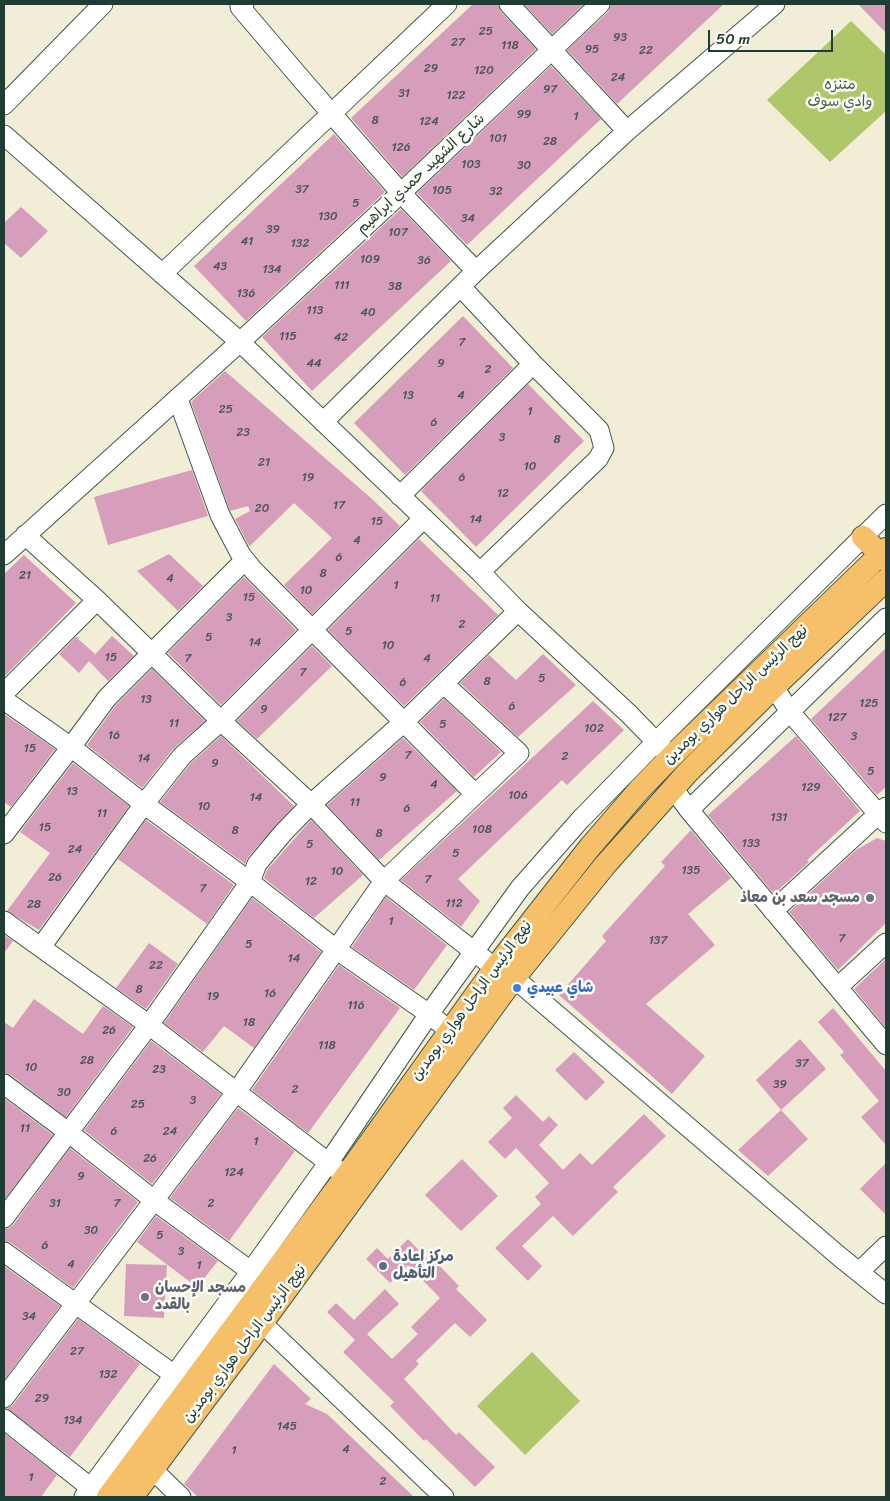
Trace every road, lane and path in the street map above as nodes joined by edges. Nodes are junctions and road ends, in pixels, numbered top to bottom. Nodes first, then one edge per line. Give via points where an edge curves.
1 (103, 4) edge
2 (447, 4) edge
3 (508, 4) edge
4 (600, 4) edge
5 (775, 4) edge
6 (240, 5) edge
7 (552, 49) junction
8 (4, 105) edge
9 (332, 113) junction
10 (627, 131) junction
11 (4, 135) edge
12 (401, 192) junction
13 (476, 271) junction
14 (162, 274) junction
15 (461, 287) junction
16 (240, 342) junction
17 (533, 364) junction
18 (178, 399) junction
19 (323, 422) junction
20 (400, 496) junction
21 (886, 514) edge
22 (424, 518) junction
23 (25, 535) junction
24 (863, 537) junction
25 (884, 554) edge
26 (4, 556) edge
27 (245, 560) junction
28 (480, 572) junction
29 (883, 589) edge
30 (97, 600) junction
31 (518, 611) junction
32 (886, 618) edge
33 (312, 629) junction
34 (150, 653) junction
35 (444, 684) junction
36 (774, 687) junction
37 (4, 693) edge
38 (4, 700) edge
39 (790, 712) junction
40 (222, 721) junction
41 (404, 722) junction
42 (71, 747) junction
43 (663, 750) junction
44 (680, 780) junction
45 (475, 794) junction
46 (144, 804) junction
47 (310, 804) junction
48 (689, 810) junction
49 (884, 815) edge
50 (4, 834) edge
51 (384, 880) junction
52 (250, 882) junction
53 (773, 911) junction
54 (4, 920) edge
55 (886, 943) edge
56 (40, 947) junction
57 (337, 950) junction
58 (474, 950) junction
59 (495, 968) junction
60 (514, 978) junction
61 (838, 988) junction
62 (429, 1014) junction
63 (148, 1024) junction
64 (449, 1030) junction
65 (886, 1045) edge
66 (4, 1084) edge
67 (237, 1091) junction
68 (68, 1132) junction
69 (328, 1162) junction
70 (352, 1183) junction
71 (155, 1201) junction
72 (4, 1218) edge
73 (886, 1246) edge
74 (4, 1252) edge
75 (859, 1272) junction
76 (258, 1277) junction
77 (886, 1294) edge
78 (75, 1305) junction
79 (262, 1323) junction
80 (182, 1380) junction
81 (4, 1398) edge
82 (4, 1420) edge
83 (152, 1469) junction
84 (96, 1495) edge
85 (132, 1497) edge
86 (181, 1497) edge
87 (444, 1497) edge

1 - 8 street
2 - 9 street
3 - 7 street
4 - 7 street, شارع الشهيد حمدي ابراهيم
5 - 10 street
6 - 9 street
7 - 10 street
7 - 12 street, شارع الشهيد حمدي ابراهيم
9 - 12 street
9 - 14 street
10 - 13 street
11 - 14 street
12 - 13 street
12 - 16 street, شارع الشهيد حمدي ابراهيم
13 - 15 street
14 - 16 street
15 - 17 street
15 - 19 street
16 - 18 street, شارع الشهيد حمدي ابراهيم
16 - 19 street
17 - 20 street
17 - 28 street via 599,430 604,448 598,459
18 - 23 street, شارع الشهيد حمدي ابراهيم
18 - 27 street via 220,515
19 - 20 street
20 - 22 street
21 - 24 street
22 - 28 street
22 - 33 street
23 - 26 street, شارع الشهيد حمدي ابراهيم
23 - 30 street
24 - 25 main road
24 - 43 street
25 - 43 main road, نهج الرئيس الراحل هواري بومدين
27 - 33 street
27 - 34 street
28 - 31 street
29 - 36 main road, نهج الرئيس الراحل هواري بومدين
30 - 34 street
30 - 37 street
31 - 35 street
31 - 43 street
32 - 39 street
33 - 40 street
33 - 41 street
34 - 40 street
34 - 42 street via 107,698
35 - 41 street
35 - 45 street via 518,753
36 - 39 street
36 - 44 main road, نهج الرئيس الراحل هواري بومدين
38 - 42 street
39 - 48 street
39 - 49 street
40 - 46 street via 182,756
40 - 47 street
41 - 45 street
41 - 47 street
42 - 46 street
42 - 50 street
43 - 44 street
43 - 58 street via 580,820 520,888
43 - 59 main road, نهج الرئيس الراحل هواري بومدين via 640,789 537,912
44 - 48 street
44 - 60 main road, نهج الرئيس الراحل هواري بومدين via 606,864
45 - 51 street
46 - 52 street
46 - 56 street
47 - 51 street
47 - 52 street via 258,864
48 - 53 street
49 - 53 street
51 - 57 street
51 - 58 street
52 - 57 street
52 - 63 street
53 - 61 street
54 - 56 street
55 - 61 street
56 - 63 street
57 - 62 street
57 - 67 street
58 - 59 street
58 - 62 street
59 - 64 main road, نهج الرئيس الراحل هواري بومدين
60 - 70 main road, نهج الرئيس الراحل هواري بومدين
60 - 75 street
61 - 65 street
62 - 64 street
62 - 69 street
63 - 67 street
63 - 68 street
64 - 70 main road, نهج الرئيس الراحل هواري بومدين
66 - 68 street
67 - 69 street
67 - 71 street
68 - 71 street
68 - 72 street
69 - 70 street
69 - 76 street
70 - 76 main road, نهج الرئيس الراحل هواري بومدين
70 - 79 main road, نهج الرئيس الراحل هواري بومدين
71 - 76 street
71 - 78 street
73 - 75 street
74 - 78 street
75 - 77 street
76 - 80 main road, نهج الرئيس الراحل هواري بومدين
78 - 80 street
78 - 81 street
79 - 83 main road, نهج الرئيس الراحل هواري بومدين
79 - 87 street
80 - 84 main road, نهج الرئيس الراحل هواري بومدين
82 - 84 street
83 - 85 main road, نهج الرئيس الراحل هواري بومدين
83 - 86 street

